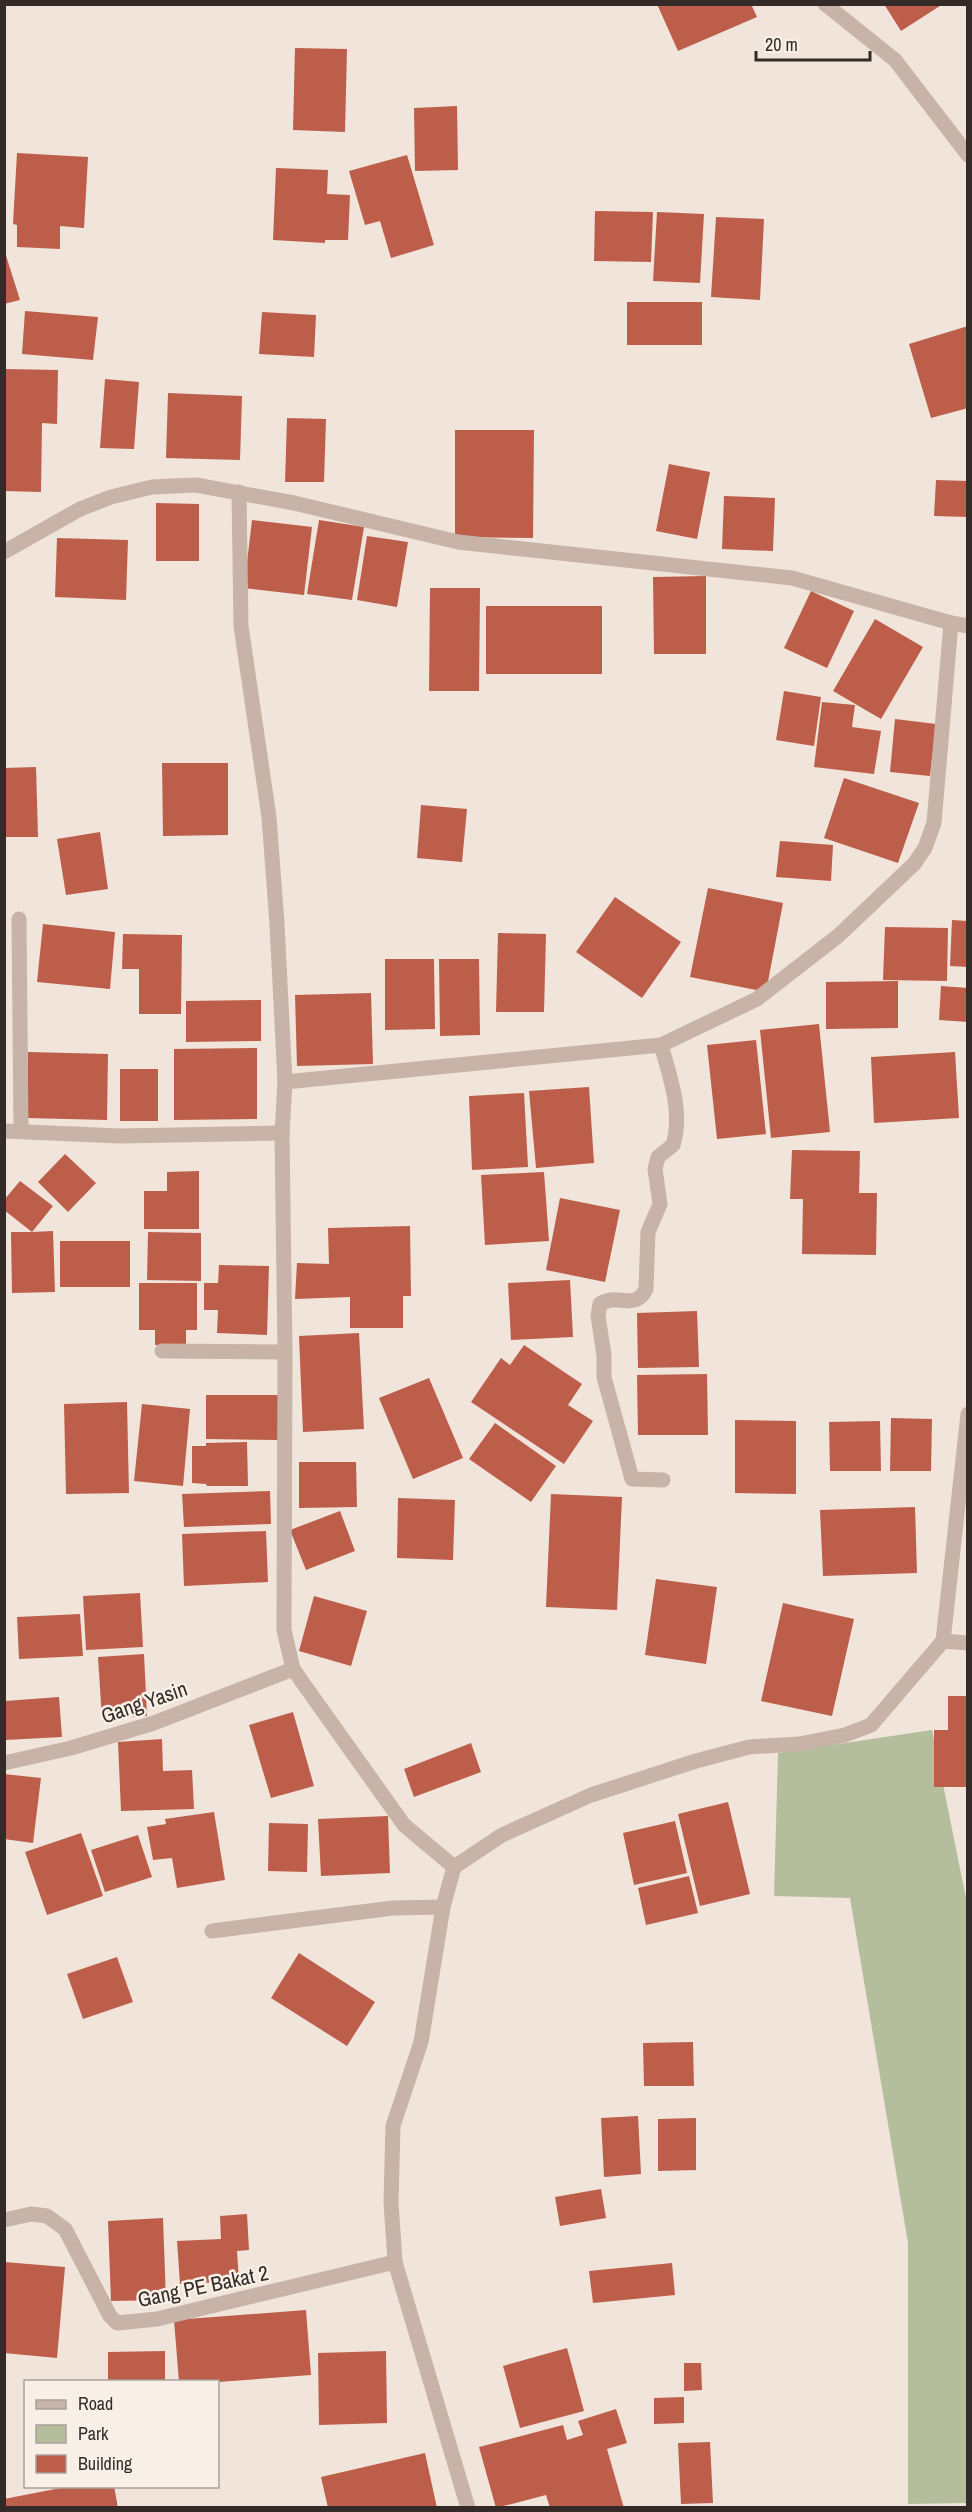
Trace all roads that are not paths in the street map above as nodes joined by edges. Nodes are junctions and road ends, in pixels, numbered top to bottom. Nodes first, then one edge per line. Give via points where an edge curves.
1 (825, 4) edge
2 (968, 155) edge
3 (239, 492) junction
4 (4, 552) edge
5 (951, 623) junction
6 (968, 626) edge
7 (19, 919) dead end
8 (661, 1045) junction
9 (285, 1082) junction
10 (4, 1131) edge
11 (21, 1131) junction
12 (282, 1132) junction
13 (162, 1351) dead end
14 (285, 1352) junction
15 (968, 1414) edge
16 (663, 1480) dead end
17 (943, 1641) junction
18 (968, 1643) edge
19 (293, 1669) junction
20 (4, 1763) edge
21 (454, 1867) junction
22 (443, 1906) junction
23 (212, 1930) dead end
24 (4, 2220) edge
25 (395, 2262) junction
26 (468, 2508) edge

1 - 2 street via 895,60
3 - 4 street via 196,485 152,487 111,497
3 - 5 street via 459,542 792,578
3 - 9 street via 241,626 269,817
5 - 6 street
5 - 8 street via 934,823 925,848 914,864 838,936 757,999
7 - 11 street
8 - 9 street
8 - 16 street via 677,1119 673,1144 658,1157 655,1169 660,1204 648,1232 646,1289 636,1301 604,1301 598,1316 604,1377 632,1479
9 - 12 street
10 - 11 street
11 - 12 street via 120,1136
12 - 14 street
13 - 14 street
14 - 19 street via 284,1630
15 - 17 street
17 - 18 street
17 - 21 street via 871,1725 845,1735 799,1744 749,1747 591,1795 502,1834
19 - 20 street, Gang Yasin via 154,1723
19 - 21 street via 404,1825
21 - 22 street
22 - 23 street via 393,1908
22 - 25 street via 421,2042 393,2126
24 - 25 street, Gang PE Bakat 2 via 31,2214 47,2216 65,2229 110,2316 125,2324
25 - 26 street

